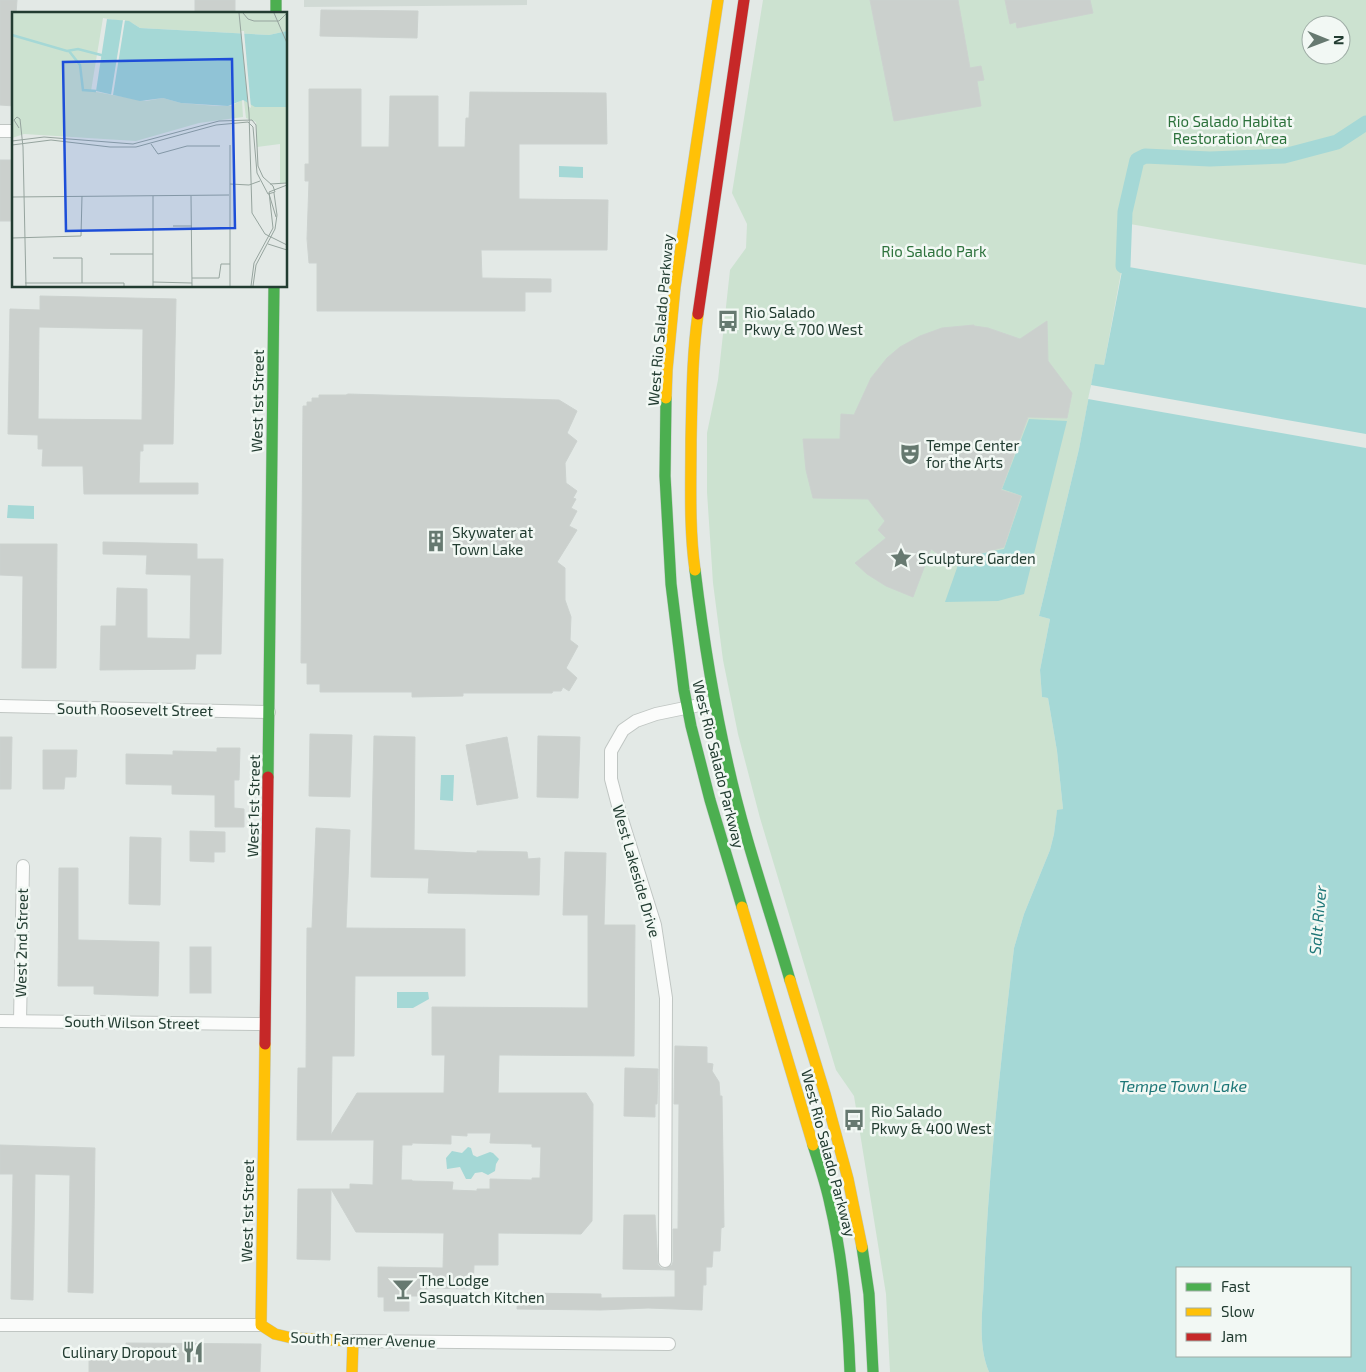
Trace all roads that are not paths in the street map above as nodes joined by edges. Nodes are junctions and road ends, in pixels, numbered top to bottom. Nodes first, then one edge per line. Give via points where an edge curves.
1 (718, 0) edge
2 (744, 0) edge
3 (274, 288) edge
4 (714, 702) junction
5 (0, 706) edge
6 (687, 708) junction
7 (269, 712) junction
8 (23, 866) dead end
9 (0, 1021) edge
10 (20, 1021) junction
11 (264, 1024) junction
12 (665, 1261) dead end
13 (0, 1325) edge
14 (261, 1325) junction
15 (353, 1341) junction
16 (669, 1344) dead end
17 (352, 1372) edge
18 (850, 1372) edge
19 (873, 1372) edge

1 - 6 main road, West Rio Salado Parkway via 675,287 667,370 665,476 668,548
2 - 4 main road, West Rio Salado Parkway via 698,308 692,389 694,558
3 - 7 main road, West 1st Street
4 - 6 street, West Lakeside Drive
4 - 19 main road, West Rio Salado Parkway via 745,830 786,960 846,1172 864,1257
5 - 7 street, South Roosevelt Street
6 - 12 street, West Lakeside Drive via 636,721 623,730 610,759 620,813 655,925 666,998
6 - 18 main road, West Rio Salado Parkway via 710,800 830,1202 846,1297
7 - 11 main road, West 1st Street
8 - 10 street, West 2nd Street
9 - 10 street, South Wilson Street
10 - 11 street, South Wilson Street
11 - 14 main road, West 1st Street
13 - 14 street, South Farmer Avenue
14 - 15 main road, South Farmer Avenue via 275,1334 292,1338
15 - 16 street, South Farmer Avenue
15 - 17 main road

